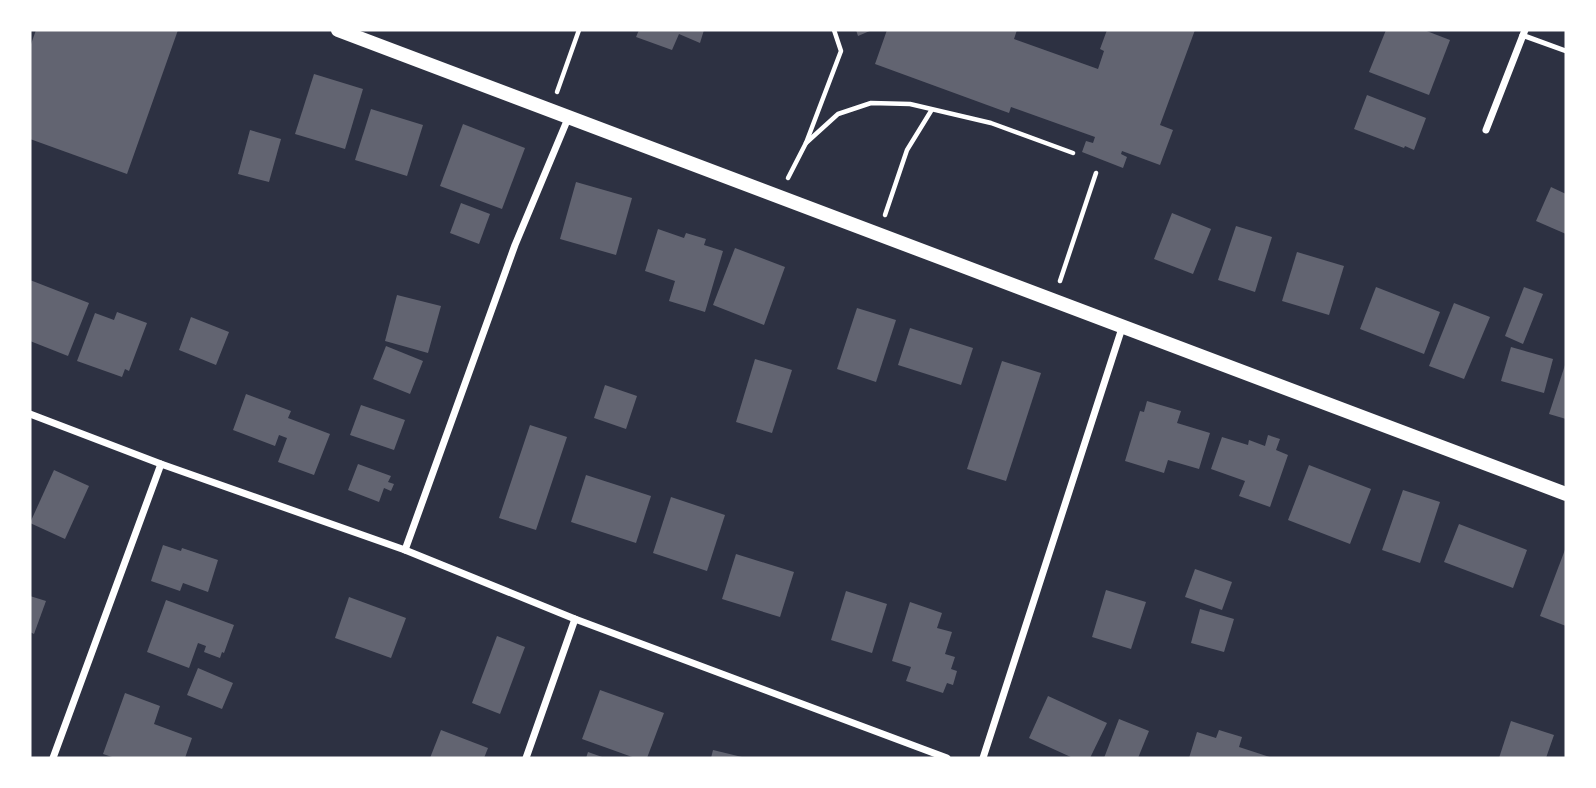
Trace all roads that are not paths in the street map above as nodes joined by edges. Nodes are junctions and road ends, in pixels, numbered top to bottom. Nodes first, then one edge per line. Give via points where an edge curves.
1 (338, 30) edge
2 (1524, 33) edge
3 (1566, 51) edge
4 (569, 116) junction
5 (1486, 130) dead end
6 (1122, 328) junction
7 (30, 414) edge
8 (161, 464) junction
9 (1566, 494) edge
10 (405, 550) junction
11 (575, 619) junction
12 (53, 758) edge
13 (526, 758) edge
14 (947, 758) edge
15 (983, 758) edge

1 - 4 main road
2 - 3 lane
2 - 5 street
4 - 6 main road
4 - 10 street via 515,245
6 - 9 main road
6 - 15 street
7 - 8 street
8 - 10 street
8 - 12 street
10 - 11 street
11 - 13 street
11 - 14 street

